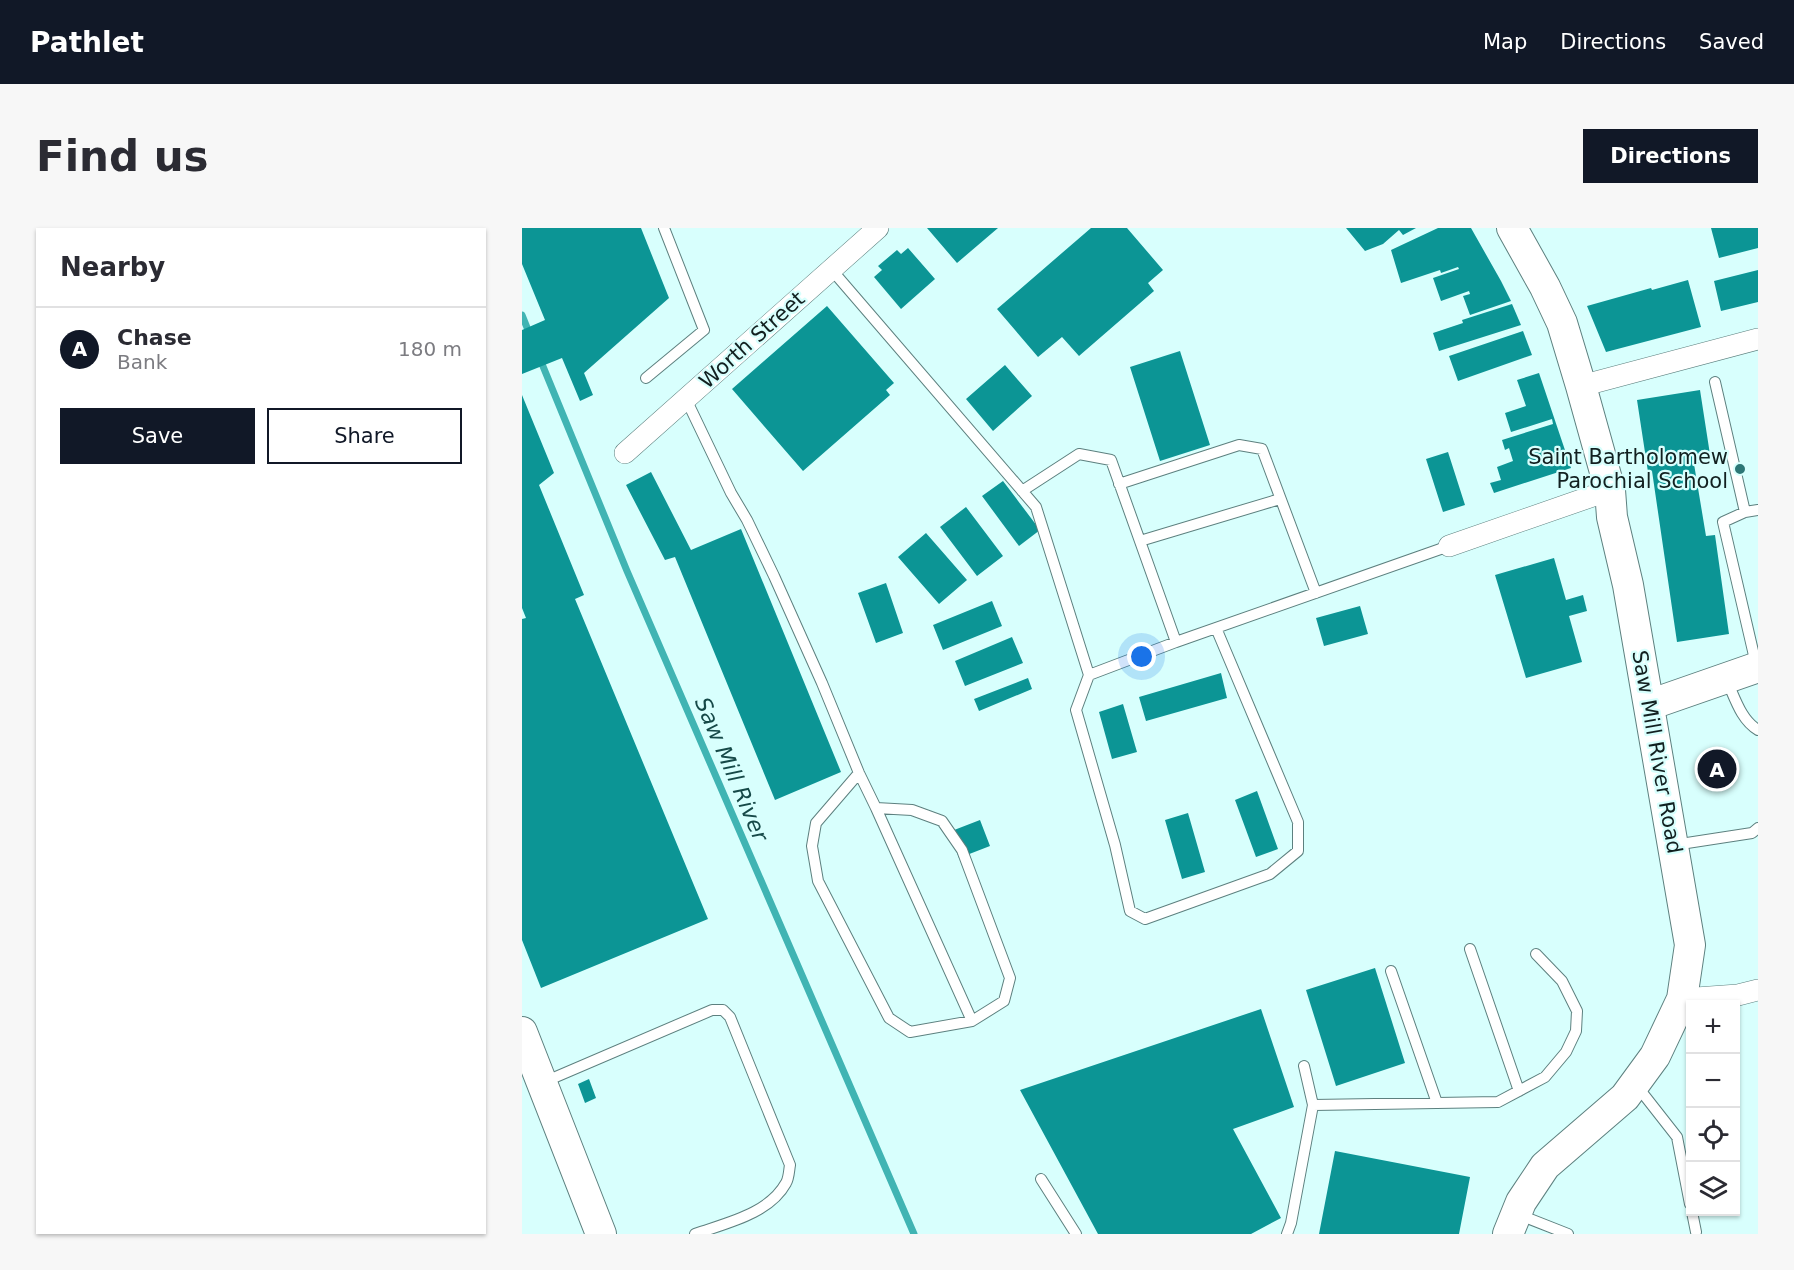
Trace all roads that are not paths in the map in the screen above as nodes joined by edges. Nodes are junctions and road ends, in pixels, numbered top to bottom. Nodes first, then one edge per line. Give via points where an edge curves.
1 (664, 228) edge
2 (878, 228) edge
3 (1512, 228) edge
4 (831, 269) junction
5 (1758, 339) edge
6 (646, 378) dead end
7 (1715, 382) dead end
8 (1581, 386) junction
9 (686, 399) junction
10 (626, 453) dead end
11 (1119, 484) junction
12 (1610, 490) junction
13 (1022, 491) junction
14 (1280, 499) junction
15 (1758, 510) edge
16 (1745, 512) junction
17 (1140, 541) junction
18 (1449, 546) joint
19 (1316, 593) junction
20 (1216, 628) junction
21 (1176, 642) junction
22 (1757, 667) edge
23 (1089, 675) junction
24 (1725, 677) junction
25 (1649, 705) junction
26 (1758, 730) edge
27 (859, 773) junction
28 (876, 808) junction
29 (1758, 828) edge
30 (1673, 845) junction
31 (1470, 949) dead end
32 (1536, 954) dead end
33 (1391, 971) dead end
34 (1758, 990) edge
35 (1682, 999) junction
36 (972, 1021) junction
37 (522, 1032) edge
38 (1304, 1066) dead end
39 (542, 1083) junction
40 (1635, 1083) junction
41 (1519, 1091) junction
42 (1437, 1103) junction
43 (1313, 1105) junction
44 (1041, 1179) dead end
45 (1686, 1183) edge
46 (1693, 1216) edge
47 (1512, 1224) edge
48 (1696, 1232) dead end
49 (601, 1234) edge
50 (695, 1234) edge
51 (1076, 1234) edge
52 (1287, 1234) edge
53 (1568, 1234) edge

1 - 6 lane via 704,330
2 - 4 street, Worth Street
3 - 8 main road, Saw Mill River Road via 1562,323
4 - 9 street, Worth Street
4 - 13 lane
5 - 8 street
7 - 16 lane
8 - 12 main road, Saw Mill River Road
9 - 10 street, Worth Street
9 - 27 lane via 774,576
11 - 13 lane via 1111,460 1079,454
11 - 14 lane via 1239,446 1262,449
11 - 17 lane
12 - 18 street
12 - 25 main road, Saw Mill River Road
13 - 23 lane via 1036,507
14 - 17 lane
14 - 19 lane
15 - 16 lane
16 - 22 lane via 1722,522
17 - 21 lane
18 - 19 lane
19 - 20 lane
20 - 21 lane
20 - 23 lane via 1298,822 1298,851 1270,874 1145,919 1130,910 1076,710
21 - 23 lane
22 - 24 main road
24 - 25 main road
24 - 26 lane via 1742,714
25 - 30 main road, Saw Mill River Road
27 - 28 lane
27 - 36 lane via 816,824 812,846 818,881 889,1018 910,1032
28 - 36 lane
28 - 36 lane via 912,810 942,821 962,850 1010,978 1004,1001
29 - 30 lane via 1752,833
30 - 35 main road, Saw Mill River Road via 1690,945
31 - 41 lane
32 - 41 lane via 1562,981 1576,1011 1576,1030 1566,1052 1545,1077
33 - 42 lane
34 - 35 street
35 - 40 main road, Saw Mill River Road via 1655,1056
37 - 39 main road
38 - 43 lane
39 - 49 main road
39 - 50 lane via 712,1010 723,1010 730,1017 790,1165 787,1182 773,1200 753,1212
40 - 45 lane via 1677,1137
40 - 47 main road, Saw Mill River Road via 1625,1097 1545,1166 1521,1202
41 - 42 lane via 1498,1102
42 - 43 lane
43 - 52 lane
44 - 51 lane
46 - 48 lane
47 - 53 lane

